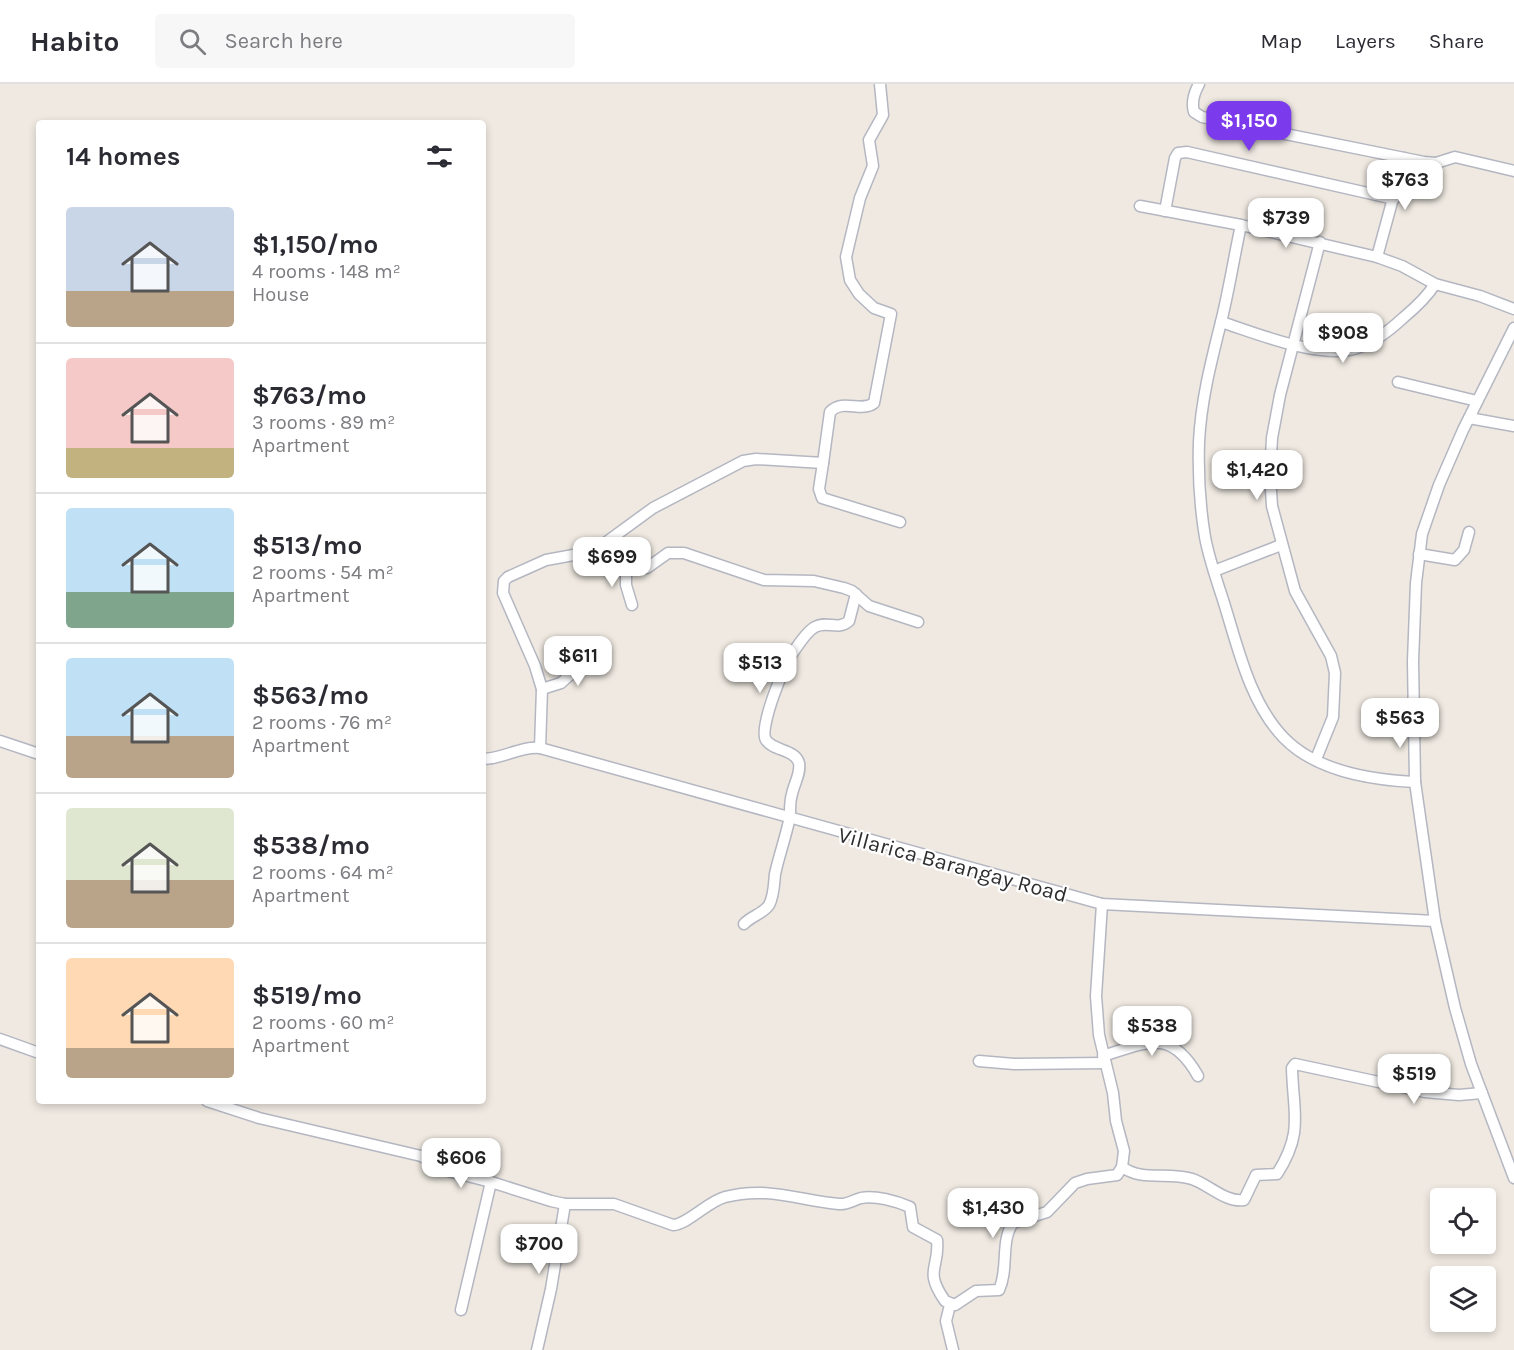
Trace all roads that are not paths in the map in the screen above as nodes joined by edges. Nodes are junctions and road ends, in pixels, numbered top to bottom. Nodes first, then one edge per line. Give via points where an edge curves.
1 (880, 84) edge
2 (1199, 84) edge
3 (1404, 158) junction
4 (1514, 171) edge
5 (1394, 199) junction
6 (1140, 207) dead end
7 (1164, 211) junction
8 (1241, 225) junction
9 (1320, 242) junction
10 (1377, 257) junction
11 (1435, 284) junction
12 (1514, 309) edge
13 (1221, 322) junction
14 (1514, 328) edge
15 (1295, 346) junction
16 (1398, 382) dead end
17 (1478, 401) junction
18 (1469, 418) junction
19 (1514, 426) edge
20 (823, 463) junction
21 (900, 522) dead end
22 (1469, 532) dead end
23 (605, 543) junction
24 (1281, 545) junction
25 (1419, 554) junction
26 (626, 565) junction
27 (1214, 571) junction
28 (856, 594) junction
29 (632, 605) dead end
30 (918, 622) dead end
31 (594, 652) dead end
32 (542, 689) junction
33 (0, 741) edge
34 (540, 747) junction
35 (36, 753) edge
36 (486, 759) edge
37 (1316, 759) junction
38 (1415, 782) junction
39 (790, 819) junction
40 (1101, 904) junction
41 (1435, 921) junction
42 (744, 924) dead end
43 (0, 1039) edge
44 (36, 1052) edge
45 (1104, 1059) junction
46 (979, 1061) dead end
47 (1198, 1076) dead end
48 (1482, 1093) junction
49 (216, 1104) edge
50 (1122, 1167) junction
51 (1514, 1178) edge
52 (491, 1182) junction
53 (565, 1204) junction
54 (950, 1305) junction
55 (461, 1310) dead end
56 (537, 1350) edge
57 (953, 1350) edge

1 - 20 street via 883,115 869,140 873,166 860,198 846,257 850,280 859,294 891,317 874,402 870,406 840,405 831,412
2 - 3 street via 1193,107 1202,117
3 - 4 street via 1430,163 1466,158
3 - 5 street
5 - 7 street via 1187,152 1178,153 1175,158
5 - 10 street
6 - 7 street
7 - 8 street
8 - 9 street
8 - 13 street
9 - 10 street
9 - 15 street
10 - 11 street
11 - 12 street
11 - 15 street via 1401,320 1362,346 1334,350
13 - 15 street
13 - 27 street via 1212,351 1199,443 1205,538
14 - 17 street
15 - 24 street via 1272,438 1272,506
16 - 17 street
17 - 18 street
18 - 19 street
18 - 25 street via 1439,485
20 - 21 street via 819,489 822,498
20 - 23 street via 743,461 654,508
22 - 25 street via 1464,550 1455,560
23 - 26 street
23 - 32 street via 579,554 546,560 504,581 503,593 536,666
24 - 27 street
24 - 37 street via 1295,591 1335,673 1334,717
25 - 38 street via 1413,661
26 - 28 street via 647,568 664,554 684,553 764,580 814,581
26 - 29 street
27 - 37 street via 1257,698 1285,740
28 - 30 street via 869,606
28 - 39 street via 845,625 816,626 793,651 764,728 766,740 792,755 799,764
31 - 32 street via 561,683
32 - 34 street
33 - 35 street
34 - 36 street, Villarica Barangay Road
34 - 39 street, Villarica Barangay Road
37 - 38 street via 1340,771
38 - 41 street
39 - 40 street, Villarica Barangay Road
39 - 42 street via 771,899 765,910
40 - 41 street, Villarica Barangay Road
40 - 45 street via 1096,996
41 - 48 street via 1455,1008
43 - 44 street
45 - 46 street via 1014,1064
45 - 47 street via 1152,1042 1167,1043
45 - 50 street via 1124,1145
48 - 50 street via 1425,1092 1295,1064 1293,1144 1277,1174 1256,1175 1244,1200 1194,1179 1141,1175
48 - 51 street
49 - 52 street via 411,1154 448,1171
50 - 54 street via 1117,1175 1075,1183 1047,1212 1013,1223 999,1290 976,1291 957,1305
52 - 53 street
52 - 55 street
53 - 54 street via 614,1204 678,1224 714,1200 752,1192 841,1205 867,1197 894,1201 910,1207 913,1227 937,1240 932,1273 942,1298
53 - 56 street via 552,1289
54 - 57 street via 946,1322

